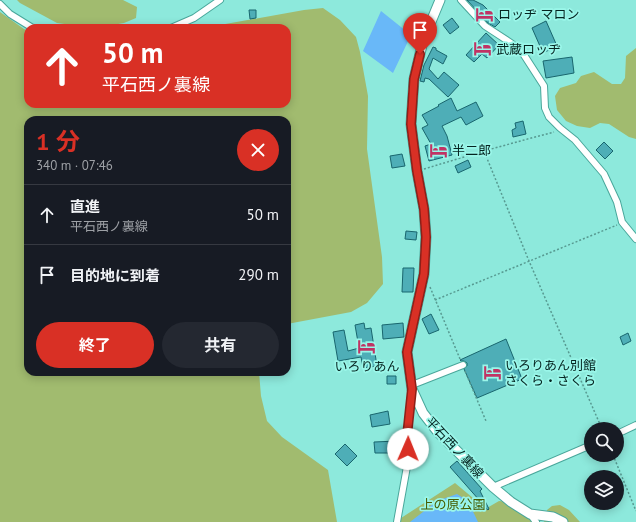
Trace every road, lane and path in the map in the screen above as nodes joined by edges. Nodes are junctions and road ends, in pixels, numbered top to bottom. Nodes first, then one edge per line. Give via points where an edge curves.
1 (220, 0) edge
2 (440, 0) edge
3 (461, 0) edge
4 (0, 4) edge
5 (26, 24) edge
6 (180, 24) edge
7 (560, 128) junction
8 (484, 151) junction
9 (417, 171) junction
10 (622, 222) junction
11 (636, 239) edge
12 (529, 260) junction
13 (430, 287) dead end
14 (435, 300) junction
15 (463, 366) junction
16 (412, 387) junction
17 (486, 421) dead end
18 (599, 422) edge
19 (636, 426) edge
20 (624, 431) edge
21 (584, 448) edge
22 (616, 462) edge
23 (493, 487) junction
24 (636, 511) edge
25 (530, 514) junction
26 (397, 522) edge
27 (536, 522) edge
28 (563, 522) edge

1 - 6 street
2 - 9 main road, 平石西ノ裏線 via 423,42 414,79 411,124
3 - 7 street via 485,26 524,55 544,86 545,108 549,117
4 - 5 street
7 - 8 path via 553,133
7 - 10 street via 575,140 604,174 617,202
8 - 9 path
8 - 12 path
9 - 16 main road, 平石西ノ裏線 via 426,237 424,274 407,352
10 - 11 street
10 - 12 path
12 - 14 path
12 - 18 path
13 - 14 path
14 - 15 path
15 - 16 street
15 - 17 path
16 - 23 main road, 平石西ノ裏線 via 423,413 437,431
16 - 26 street via 407,436 408,461
19 - 20 street
21 - 23 street
22 - 24 path
23 - 25 main road, 平石西ノ裏線
25 - 27 street
25 - 28 main road, 平石西ノ裏線 via 553,517

